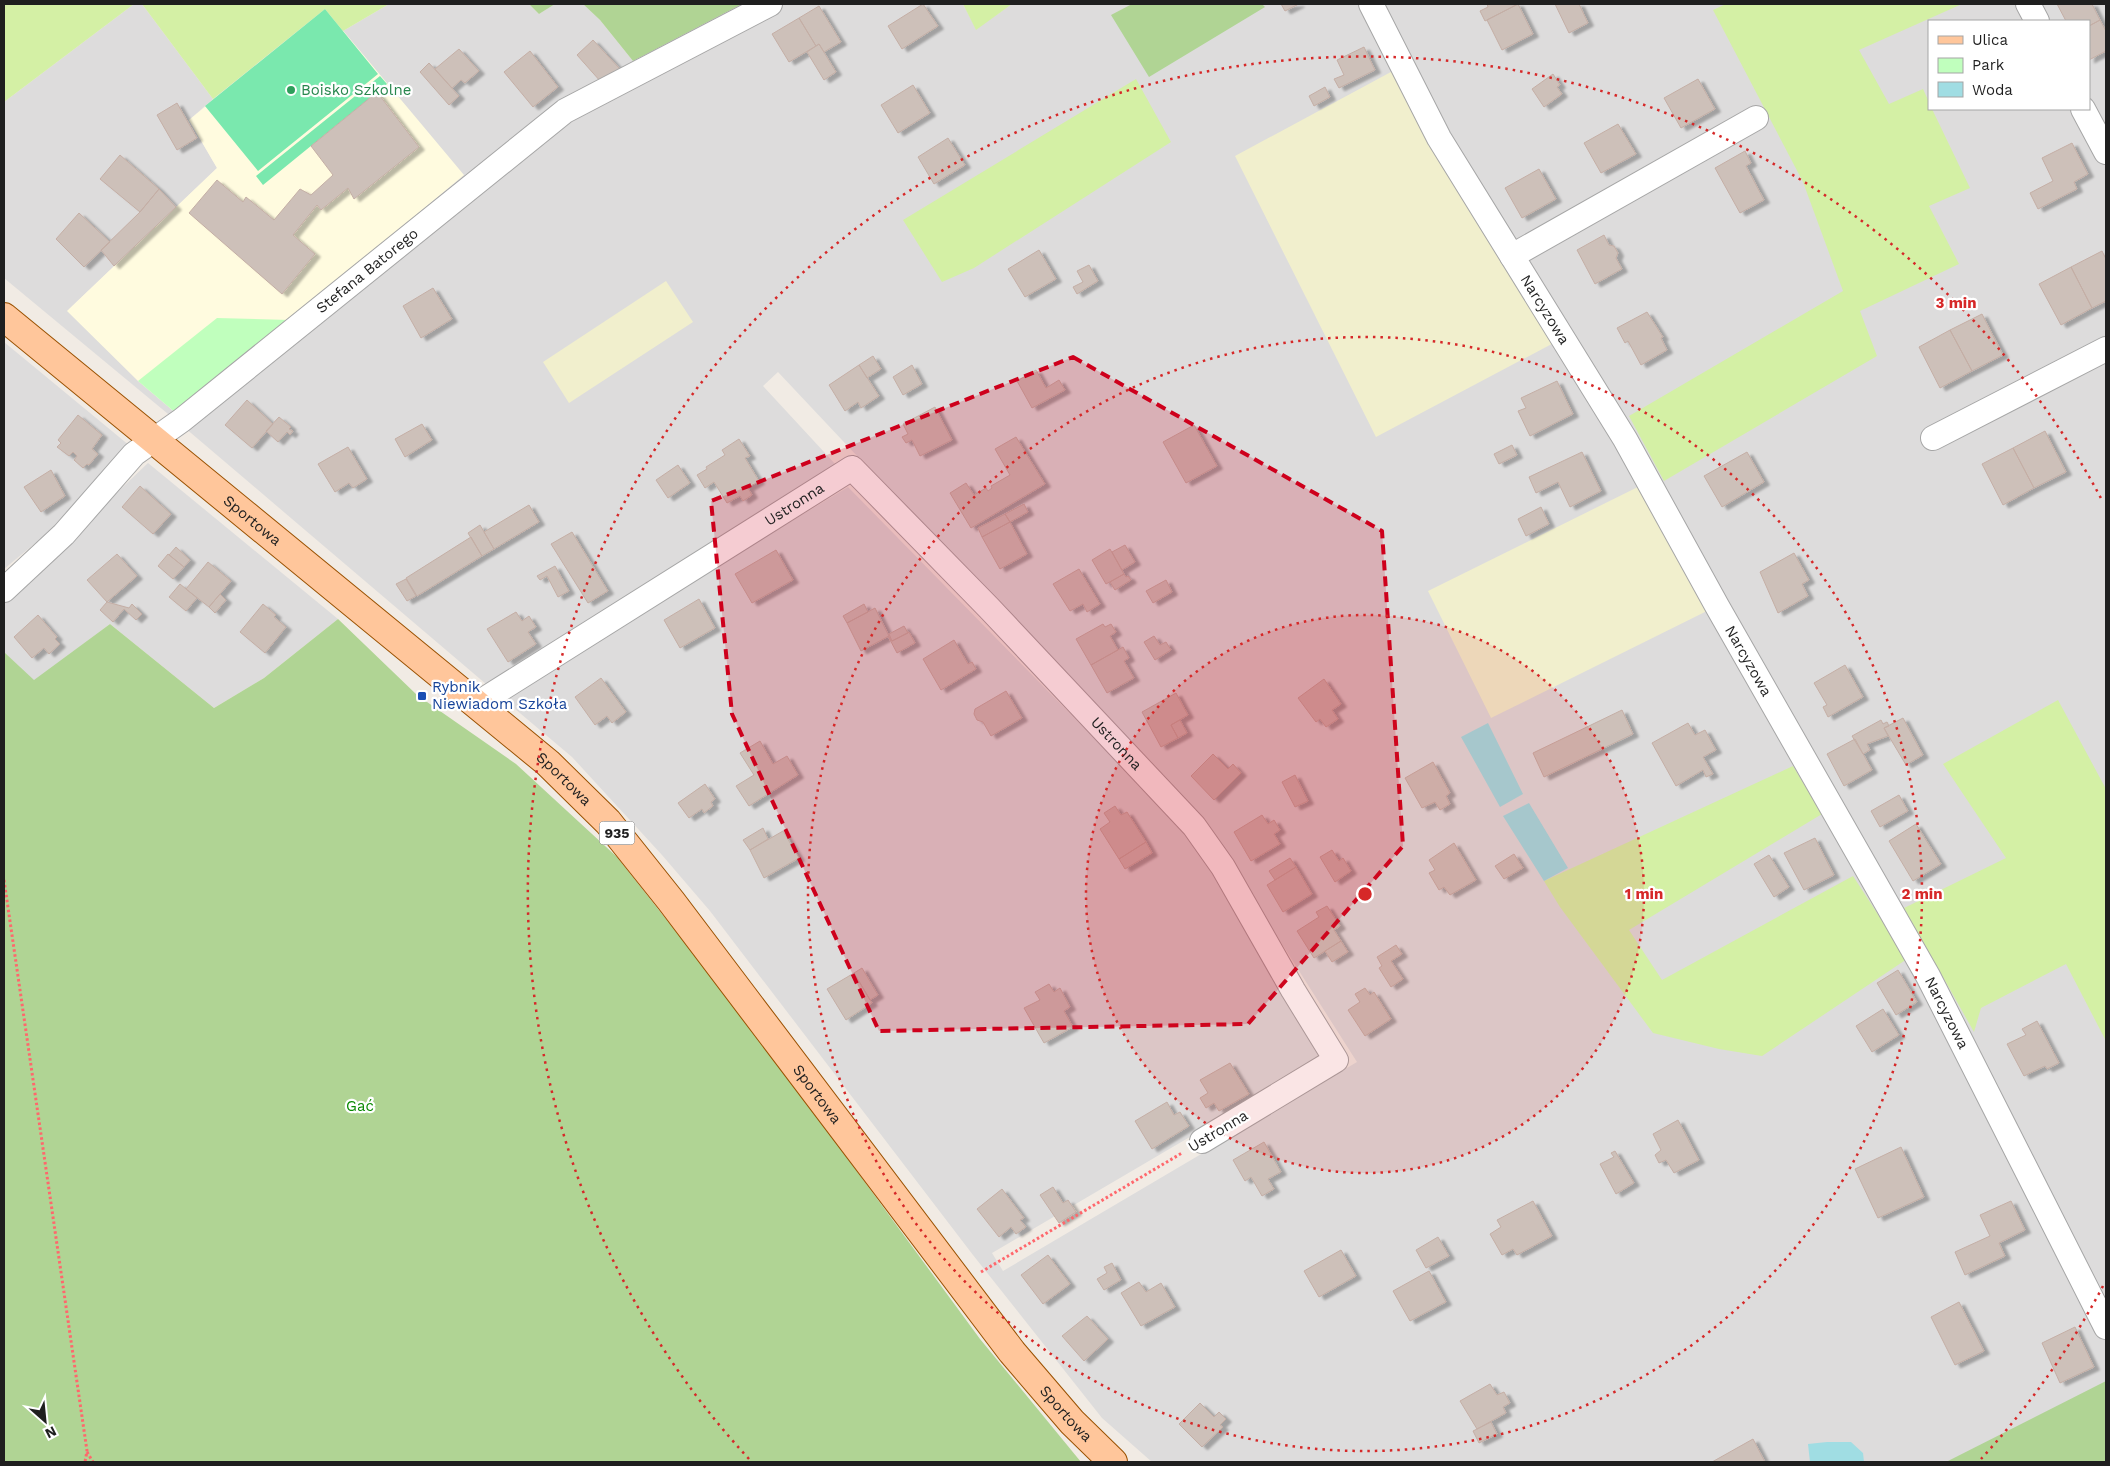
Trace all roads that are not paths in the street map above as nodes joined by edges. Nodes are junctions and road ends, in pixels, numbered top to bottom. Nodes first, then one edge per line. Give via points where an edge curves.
1 (770, 4) edge
2 (1371, 4) edge
3 (2028, 4) edge
4 (2036, 20) edge
5 (2084, 110) edge
6 (1756, 118) dead end
7 (2106, 152) edge
8 (1512, 256) junction
9 (4, 316) edge
10 (2106, 349) edge
11 (1933, 438) dead end
12 (153, 440) junction
13 (4, 590) edge
14 (477, 704) junction
15 (1202, 1141) road end
16 (2106, 1327) edge
17 (1113, 1462) edge

1 - 12 street, Stefana Batorego via 565,110
2 - 8 street, Narcyzowa via 1439,138
3 - 4 street
5 - 7 street
6 - 8 street
8 - 16 street, Narcyzowa via 1625,438 1928,976
9 - 12 main road, Sportowa / 935
10 - 11 street
12 - 13 street, Stefana Batorego via 134,454 64,534
12 - 14 main road, Sportowa / 935
14 - 15 street, Ustronna via 852,468 1194,826 1223,868 1336,1060
14 - 17 main road, Sportowa / 935 via 548,762 616,831 960,1284 1046,1393

